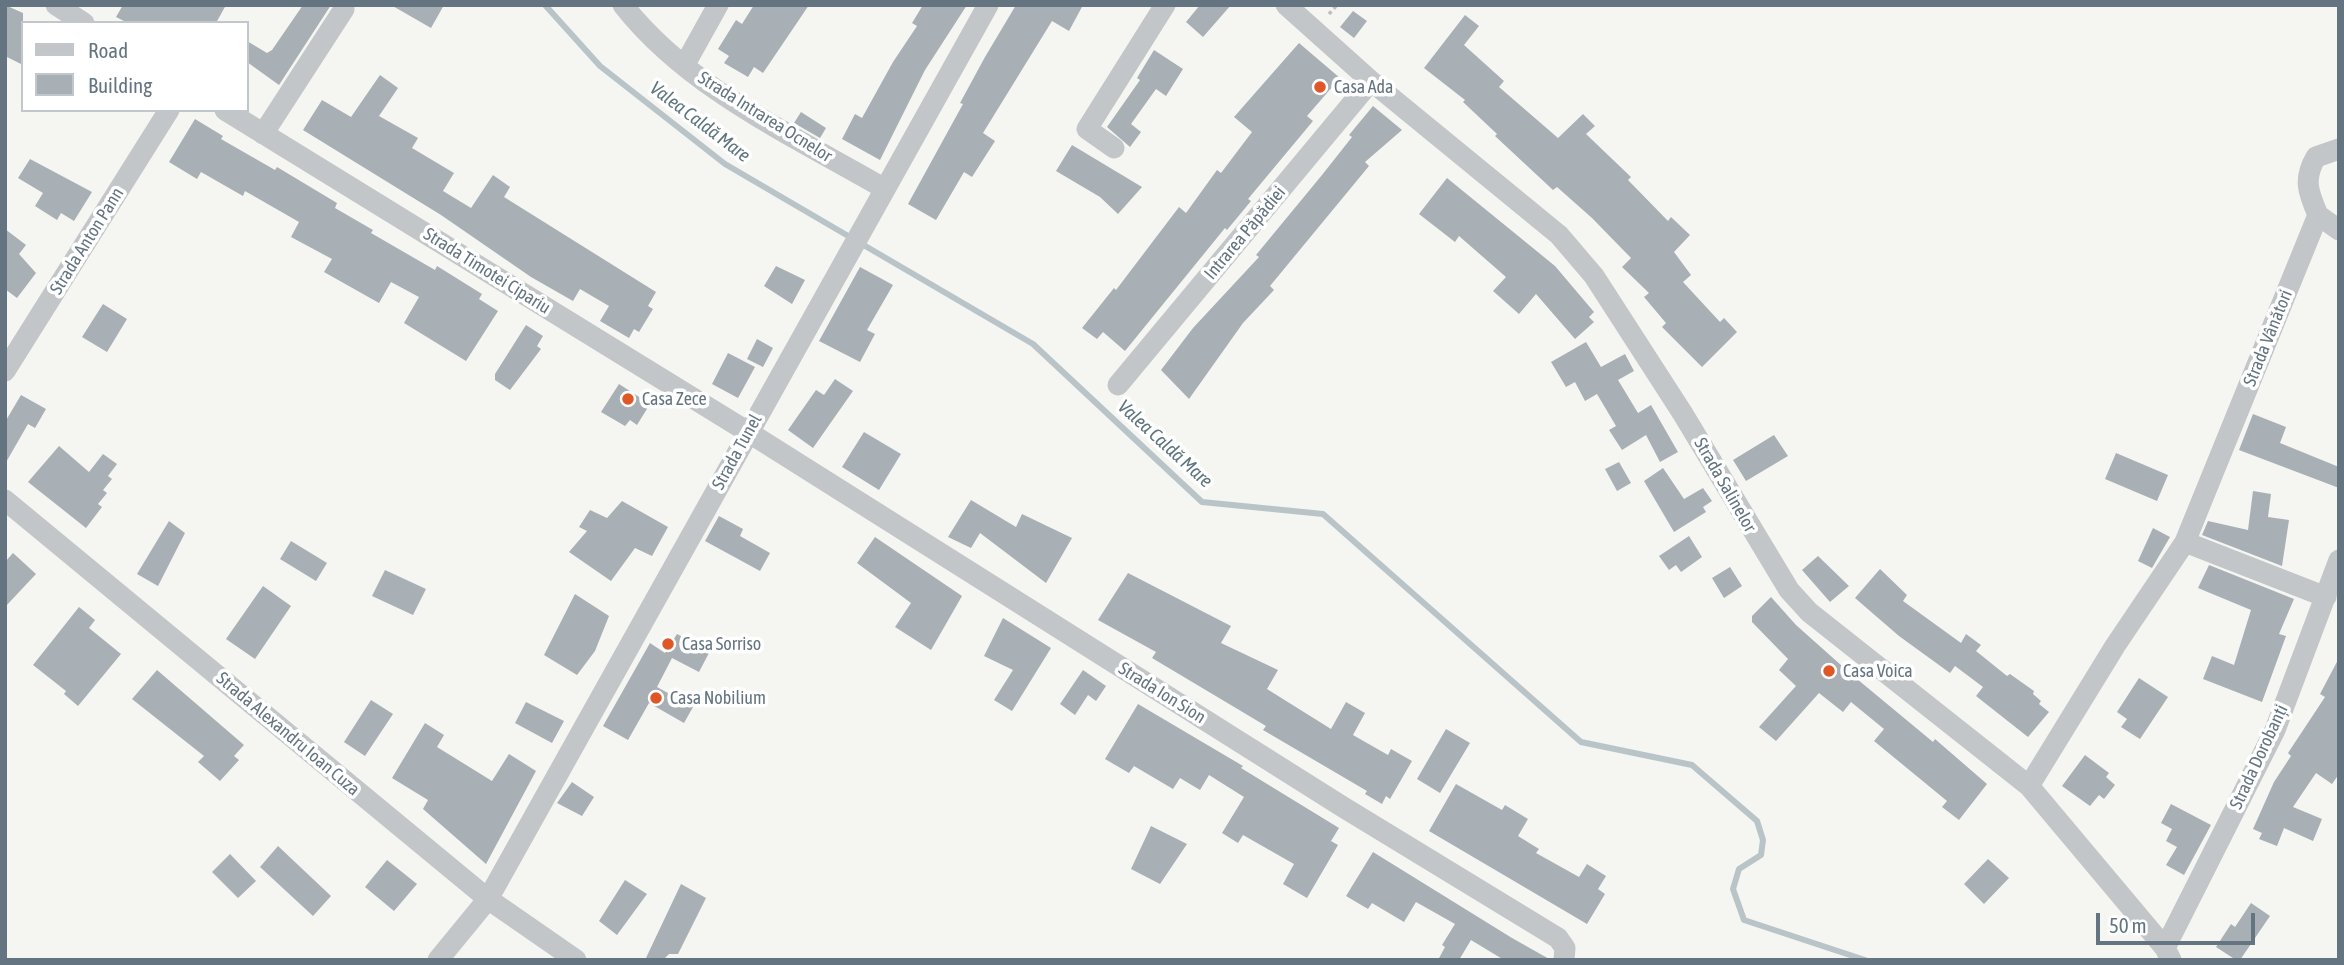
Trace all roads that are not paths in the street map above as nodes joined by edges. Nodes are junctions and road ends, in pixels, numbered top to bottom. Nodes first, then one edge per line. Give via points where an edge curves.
1 (57, 5) edge
2 (623, 5) edge
3 (718, 5) edge
4 (988, 5) edge
5 (1165, 5) edge
6 (1286, 5) edge
7 (344, 9) dead end
8 (81, 21) edge
9 (684, 66) junction
10 (1371, 81) junction
11 (168, 112) edge
12 (228, 112) edge
13 (263, 134) junction
14 (1114, 148) dead end
15 (2339, 149) edge
16 (885, 189) junction
17 (2318, 215) junction
18 (2339, 230) edge
19 (5, 371) edge
20 (1118, 386) dead end
21 (748, 432) junction
22 (5, 500) edge
23 (2185, 542) junction
24 (2339, 560) edge
25 (2326, 597) junction
26 (2029, 786) junction
27 (488, 899) junction
28 (2168, 954) edge
29 (438, 960) edge
30 (576, 960) edge
31 (1564, 960) edge

1 - 8 street
2 - 9 street, Strada Intrarea Ocnelor via 645,33
3 - 9 street
4 - 16 street, Strada Tunel
5 - 14 street via 1087,129
6 - 10 street, Strada Salinelor
7 - 13 street
9 - 16 street, Strada Intrarea Ocnelor via 718,91
10 - 20 street, Intrarea Păpădiei
10 - 26 street, Strada Salinelor via 1559,235 1594,276 1789,590 1809,612
11 - 19 street, Strada Anton Pann
12 - 13 street, Strada Timotei Cipariu
13 - 21 street, Strada Timotei Cipariu
15 - 17 street via 2316,157 2307,172 2307,191
16 - 21 street, Strada Tunel
17 - 18 street
17 - 23 street, Strada Vânători
21 - 27 street, Strada Tunel
21 - 31 street, Strada Ion Sion via 1558,938 1565,948
22 - 27 street, Strada Alexandru Ioan Cuza
23 - 25 street
23 - 26 street, Strada Vânători
24 - 25 street, Strada Dorobanți
25 - 28 street, Strada Dorobanți via 2274,730
26 - 28 street, Strada Salinelor
27 - 29 street, Strada Tunel
27 - 30 street, Strada Alexandru Ioan Cuza

